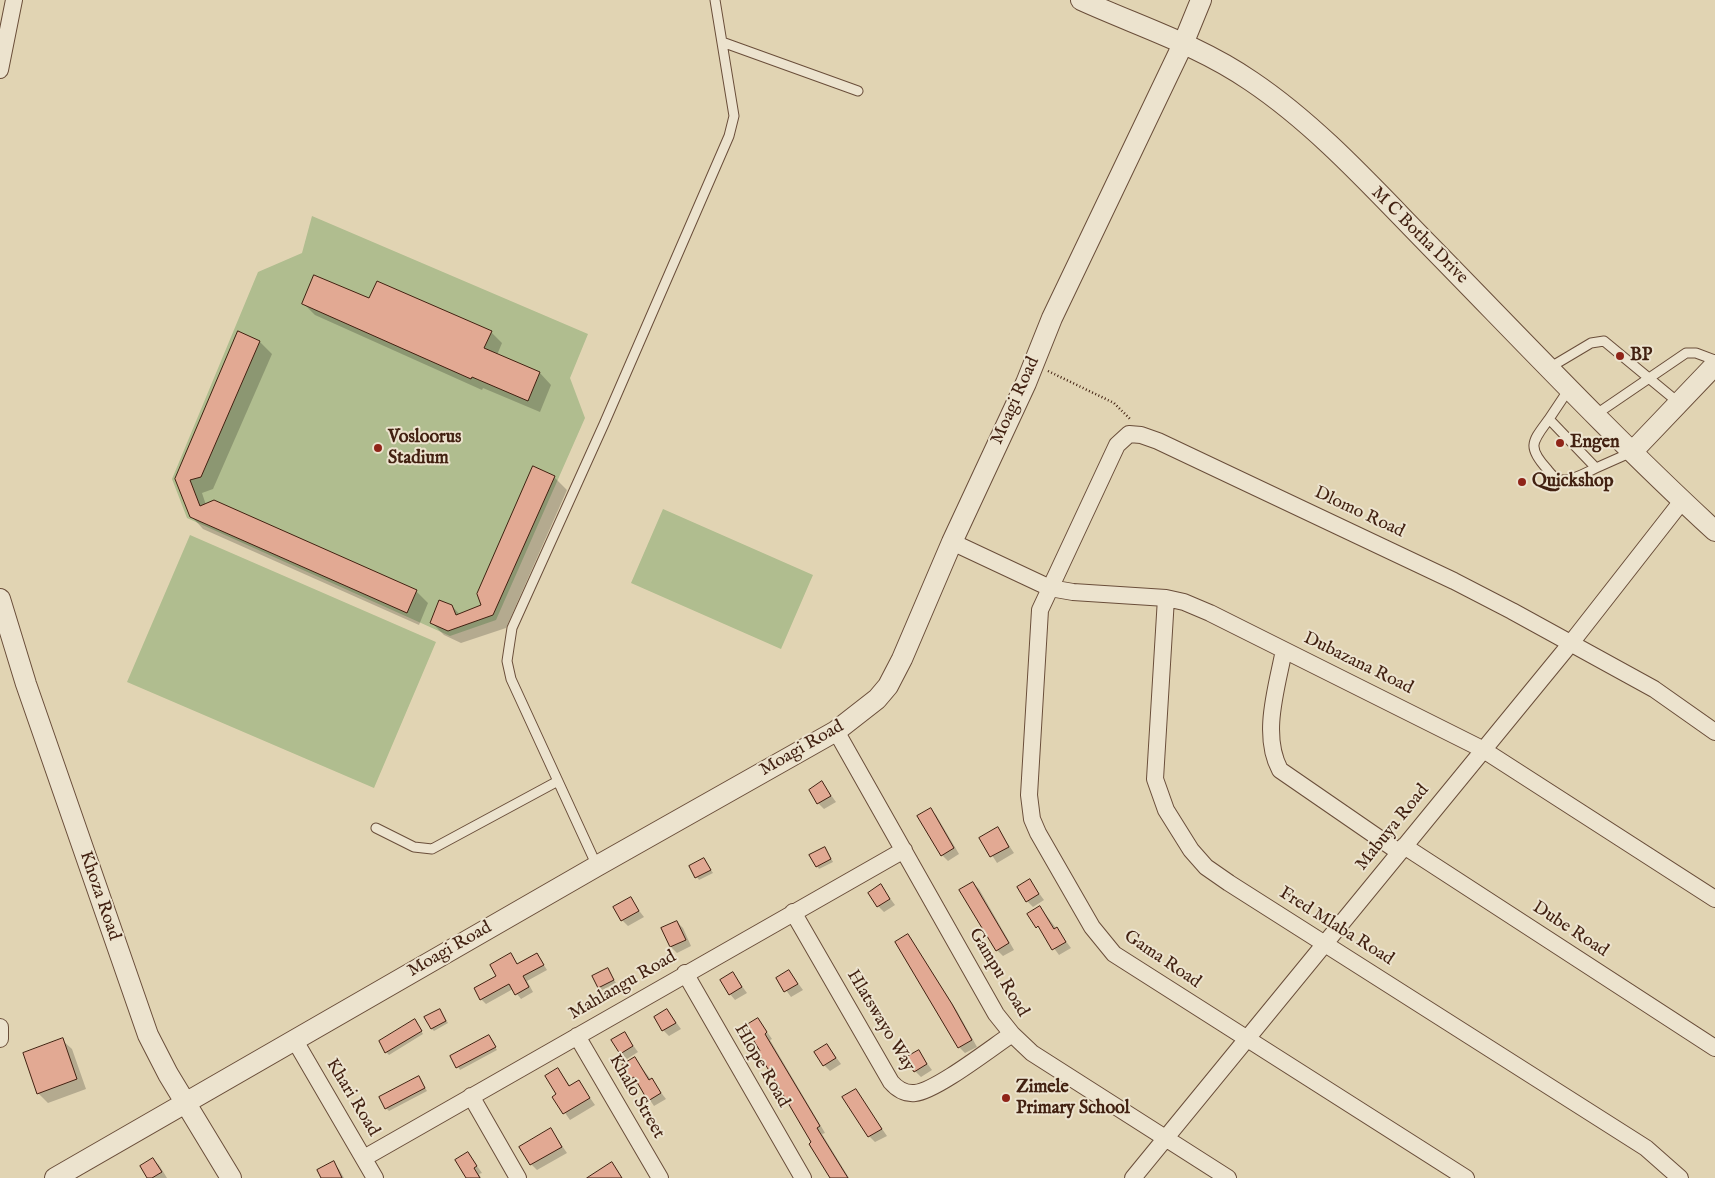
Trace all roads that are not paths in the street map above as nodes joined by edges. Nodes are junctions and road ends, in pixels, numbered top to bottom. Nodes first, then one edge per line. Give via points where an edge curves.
1 (14, 0) edge
2 (715, 0) edge
3 (1081, 0) edge
4 (1201, 0) edge
5 (722, 42) junction
6 (1183, 44) junction
7 (0, 70) edge
8 (858, 91) dead end
9 (1715, 360) edge
10 (1715, 365) edge
11 (1549, 368) junction
12 (1649, 378) junction
13 (1569, 388) junction
14 (1679, 403) junction
15 (1595, 415) junction
16 (1549, 419) junction
17 (1632, 452) junction
18 (1596, 468) junction
19 (1682, 501) junction
20 (1715, 531) edge
21 (952, 542) junction
22 (1050, 588) junction
23 (1166, 598) junction
24 (0, 599) edge
25 (1571, 642) junction
26 (1284, 650) junction
27 (836, 731) junction
28 (1715, 732) edge
29 (1482, 749) junction
30 (558, 780) junction
31 (376, 828) dead end
32 (1402, 849) junction
33 (904, 850) junction
34 (597, 866) junction
35 (1715, 899) edge
36 (793, 912) junction
37 (1325, 943) junction
38 (685, 973) junction
39 (0, 1028) edge
40 (1012, 1034) junction
41 (578, 1036) junction
42 (1247, 1038) junction
43 (0, 1039) edge
44 (294, 1039) junction
45 (1715, 1048) edge
46 (471, 1096) junction
47 (186, 1102) junction
48 (1165, 1138) junction
49 (364, 1158) junction
50 (58, 1177) edge
51 (231, 1178) edge
52 (375, 1178) edge
53 (518, 1178) edge
54 (660, 1178) edge
55 (803, 1178) edge
56 (1133, 1178) edge
57 (1228, 1178) edge
58 (1466, 1178) edge
59 (1680, 1178) edge

1 - 7 street
2 - 5 lane
3 - 6 street, M C Botha Drive
4 - 6 street, Moagi Road
5 - 8 lane
5 - 30 lane via 734,116 730,136 525,595 508,644 511,679
6 - 11 street, M C Botha Drive via 1245,77 1293,114 1390,206
6 - 21 street, Moagi Road via 1052,318
9 - 12 lane via 1686,353
10 - 14 street
11 - 12 lane via 1597,340 1609,344
11 - 13 street, M C Botha Drive
12 - 14 lane
12 - 15 lane
13 - 15 street, M C Botha Drive
13 - 16 lane
14 - 17 street
15 - 17 street, M C Botha Drive
16 - 18 lane
16 - 18 lane via 1533,443 1533,451 1552,475 1568,480
17 - 18 lane
17 - 19 street, M C Botha Drive
19 - 20 street, M C Botha Drive
19 - 25 street, Mabuya Road
21 - 22 street, Dubazana Road
21 - 27 street, Moagi Road via 888,686 866,709
22 - 23 street, Dubazana Road
22 - 25 street, Dlomo Road via 1117,445 1128,434 1141,435 1454,581
22 - 42 street, Gama Road via 1038,621 1029,801 1035,827 1092,927 1109,949
23 - 26 street, Dubazana Road via 1189,604
23 - 37 street, Fred Mlaba Road via 1155,773 1162,801 1191,850 1206,867
24 - 47 street, Khoza Road via 26,684 148,1035
25 - 28 street, Dlomo Road via 1654,689
25 - 29 street, Mabuya Road
26 - 29 street, Dubazana Road
26 - 32 street, Dube Road via 1271,742 1280,770
27 - 33 street, Gampu Road
27 - 34 street, Moagi Road
29 - 32 street, Mabuya Road
29 - 35 street, Dubazana Road
30 - 31 lane via 432,849 414,847
30 - 34 lane
32 - 37 street, Mabuya Road
32 - 45 street, Dube Road
33 - 36 street, Mahlangu Road
33 - 40 street, Gampu Road via 996,1014
34 - 44 street, Moagi Road
36 - 38 street, Mahlangu Road
36 - 40 street, Hlatswayo Way via 898,1089 919,1092
37 - 42 street, Mabuya Road
37 - 59 street, Fred Mlaba Road via 1646,1148
38 - 41 street, Mahlangu Road
38 - 55 street, Hlope Road
39 - 43 street
40 - 48 street, Gampu Road via 1039,1057
41 - 46 street, Mahlangu Road
41 - 54 street, Khalo Street
42 - 48 street, Mabuya Road
42 - 58 street, Gama Road
44 - 47 street, Moagi Road
44 - 49 street, Khari Road
46 - 49 street, Mahlangu Road
46 - 53 street
47 - 50 street, Moagi Road
47 - 51 street, Khoza Road
48 - 56 street, Mabuya Road
48 - 57 street, Gampu Road
49 - 52 street, Khari Road

